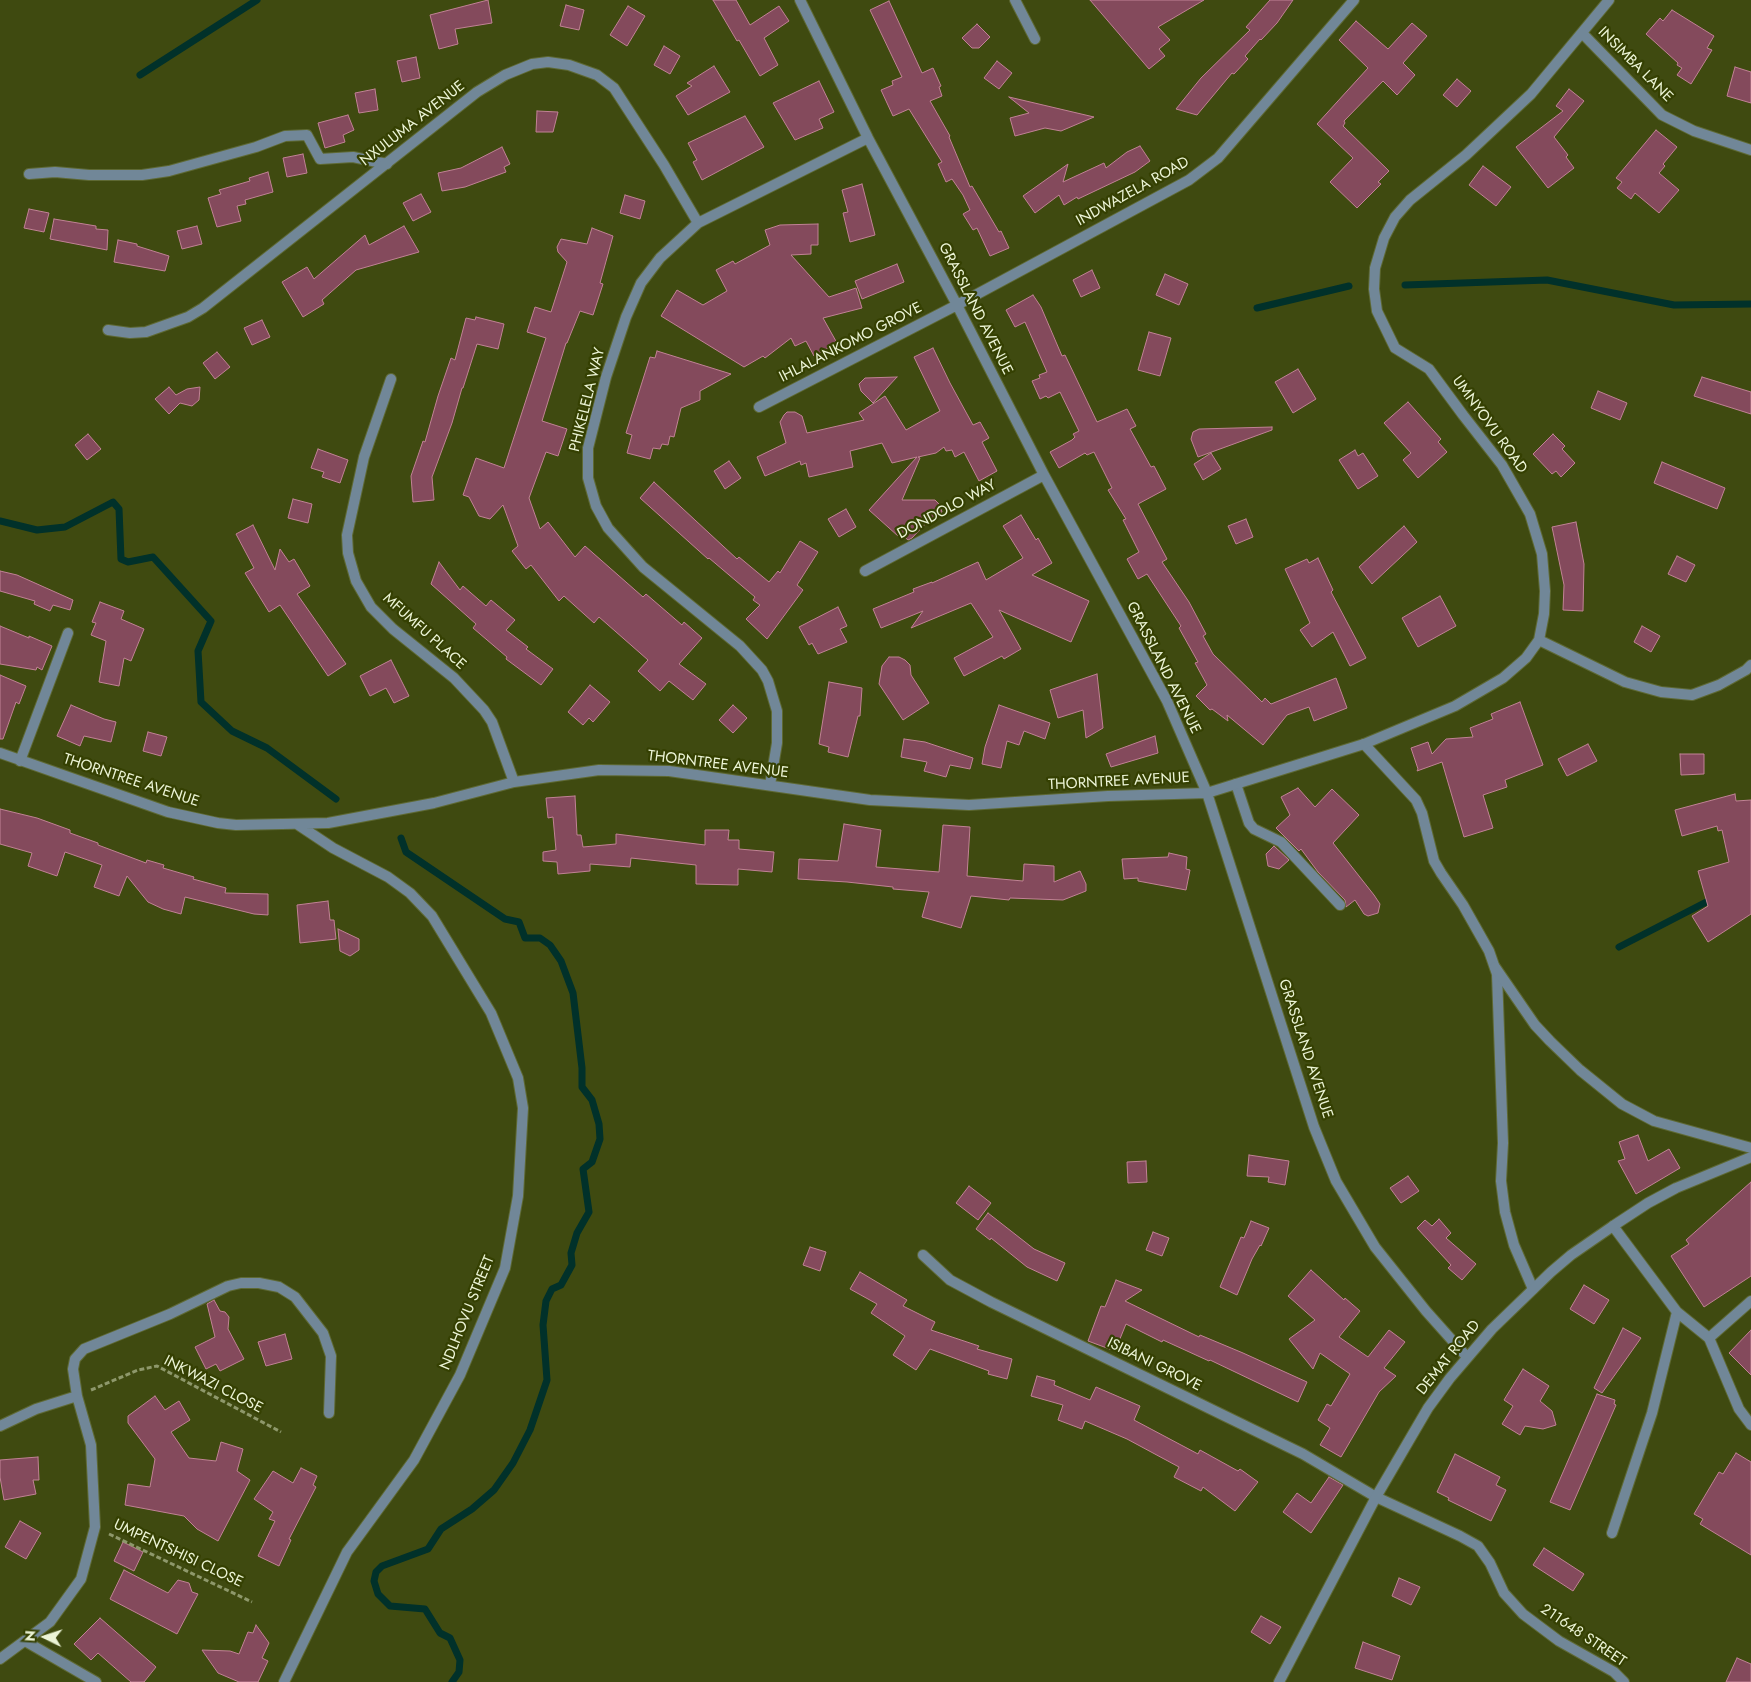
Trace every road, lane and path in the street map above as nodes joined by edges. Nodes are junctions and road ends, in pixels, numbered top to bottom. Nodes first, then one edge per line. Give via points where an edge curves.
1 (800, 0) edge
2 (1015, 0) edge
3 (1354, 0) edge
4 (1609, 0) edge
5 (1582, 33) junction
6 (1035, 39) dead end
7 (868, 138) junction
8 (1751, 150) edge
9 (387, 164) junction
10 (29, 174) dead end
11 (698, 223) junction
12 (957, 305) junction
13 (108, 330) dead end
14 (391, 379) dead end
15 (759, 407) dead end
16 (1044, 475) junction
17 (865, 571) dead end
18 (68, 633) dead end
19 (1539, 640) junction
20 (1751, 665) edge
21 (1364, 744) junction
22 (0, 753) edge
23 (20, 761) junction
24 (514, 782) junction
25 (1236, 784) junction
26 (770, 786) junction
27 (1207, 793) junction
28 (297, 824) junction
29 (1340, 905) dead end
30 (1495, 967) junction
31 (1751, 1148) edge
32 (1751, 1157) edge
33 (1613, 1226) junction
34 (923, 1255) dead end
35 (1533, 1289) junction
36 (1751, 1301) edge
37 (1677, 1312) junction
38 (1709, 1338) junction
39 (1467, 1356) junction
40 (77, 1396) junction
41 (330, 1413) dead end
42 (1751, 1425) edge
43 (0, 1426) edge
44 (281, 1432) dead end
45 (1376, 1497) junction
46 (94, 1527) junction
47 (1612, 1533) dead end
48 (1504, 1593) joint
49 (252, 1602) dead end
50 (24, 1641) junction
51 (0, 1659) edge
52 (96, 1682) edge
53 (284, 1682) edge
54 (1279, 1682) edge
55 (1624, 1682) edge

1 - 7 street, GRASSLAND AVENUE
2 - 6 street
3 - 12 street, INDWAZELA ROAD via 1218,158 1189,180
4 - 5 street, UMNYOVU ROAD
5 - 8 street, INSIMBA LANE via 1662,115 1694,131
5 - 19 street, UMNYOVU ROAD via 1531,94 1494,130 1410,200 1395,217 1384,238 1375,268 1377,311 1396,348 1429,369 1502,464 1530,514 1543,564 1544,614
7 - 11 street, PHIKELELA WAY
7 - 12 street, GRASSLAND AVENUE
9 - 10 street via 353,157 320,159 307,135 285,136 256,147 142,176
9 - 11 street, NXULUMA AVENUE via 477,92 505,75 532,64 569,65 597,75 614,88
9 - 13 street, NXULUMA AVENUE via 188,317 146,332
11 - 26 street, PHIKELELA WAY via 660,258 641,283 626,317 588,448 588,478 596,506 608,528 643,567 740,646 765,675 777,711 777,743
12 - 15 street, IHLALANKOMO GROVE
12 - 16 street, GRASSLAND AVENUE
14 - 24 street, MFUMFU PLACE via 364,457 349,521 348,553 356,581 371,607 454,678 484,710 492,722
16 - 17 street, DONDOLO WAY
16 - 27 street, GRASSLAND AVENUE via 1167,701
18 - 23 street
19 - 20 street via 1624,682 1661,692 1692,694 1719,685
19 - 21 street, UMNYOVU ROAD via 1526,658 1485,689 1455,706
21 - 25 street, UMNYOVU ROAD
21 - 30 street via 1416,800 1434,861 1463,905
22 - 23 street, THORNTREE AVENUE
23 - 28 street, THORNTREE AVENUE via 168,812 236,825
24 - 26 street, THORNTREE AVENUE via 599,770 669,771
24 - 28 street, THORNTREE AVENUE via 434,804 328,823
25 - 27 street, UMNYOVU ROAD
25 - 29 street via 1249,824 1281,842
26 - 27 street, THORNTREE AVENUE via 870,800 969,806
27 - 39 street, GRASSLAND AVENUE via 1314,1126 1336,1181 1375,1246 1426,1311
28 - 53 street, NDLHOVU STREET via 333,848 388,877 410,893 432,916 492,1013 518,1078 523,1108 518,1196 505,1268 460,1375 414,1460 347,1552
30 - 31 street via 1535,1025 1580,1070 1622,1104 1654,1121
30 - 35 street via 1499,993 1501,1181 1514,1245
32 - 33 street, DEMAT ROAD via 1676,1188
33 - 35 street, DEMAT ROAD
33 - 37 street
34 - 45 street, ISIBANI GROVE via 950,1280 991,1302 1303,1454
35 - 39 street, DEMAT ROAD
36 - 38 street
37 - 38 street
37 - 47 street via 1652,1413
38 - 42 street via 1740,1409
39 - 45 street, DEMAT ROAD via 1428,1408
40 - 41 street via 73,1369 75,1359 84,1349 228,1286 259,1283 279,1287 295,1297 323,1334 331,1356
40 - 43 street via 36,1409
40 - 44 path, INKWAZI CLOSE via 138,1370 157,1366
40 - 46 street via 91,1445
45 - 48 street, ISIBANI GROVE via 1478,1546
45 - 54 street, DEMAT ROAD
46 - 49 path, UMPENTSHISI CLOSE
46 - 50 street via 81,1579 50,1622
48 - 55 street, 211648 STREET via 1523,1614 1559,1641 1614,1672
50 - 51 street
50 - 52 street

